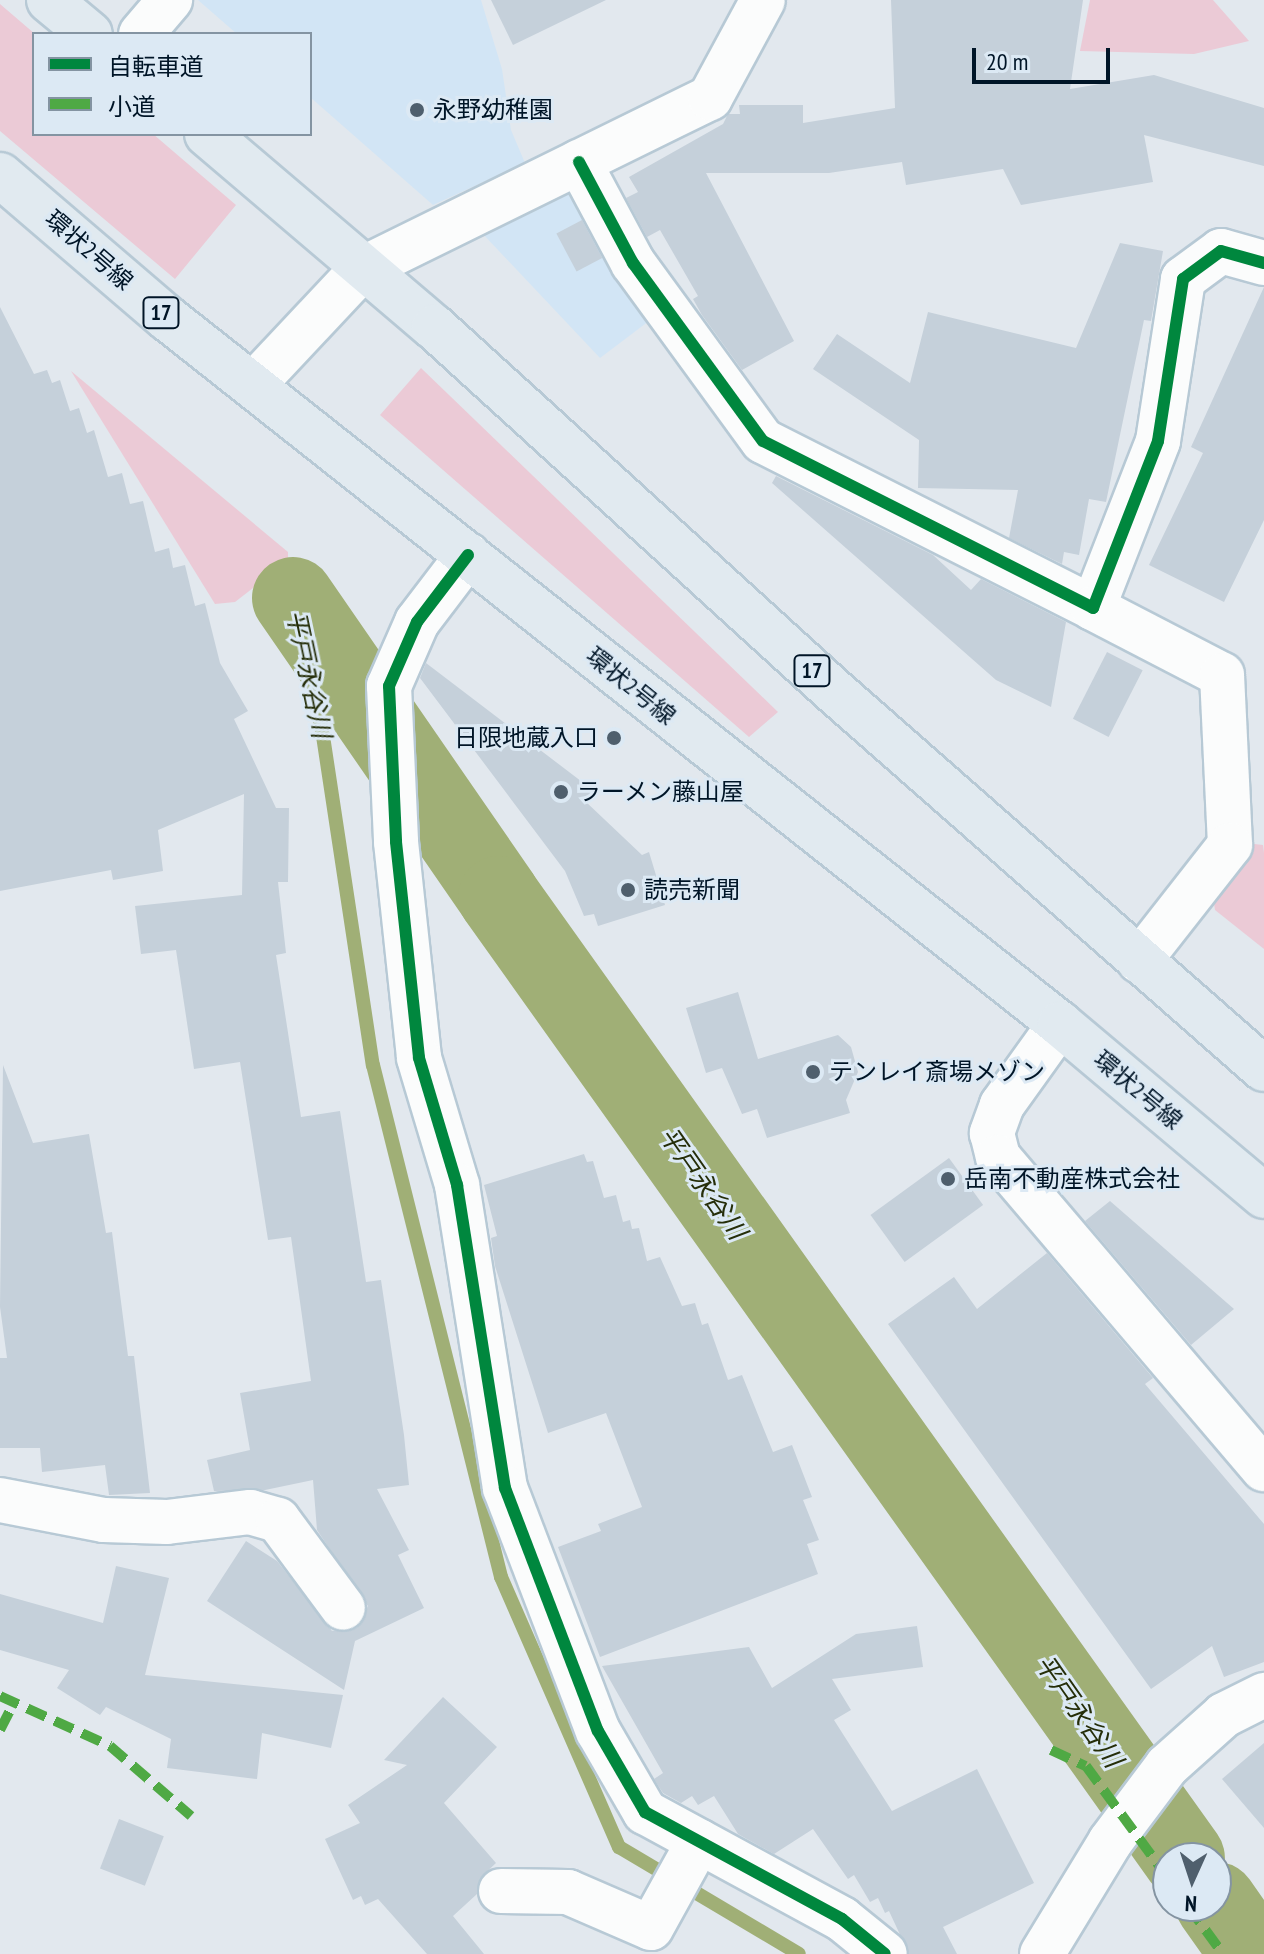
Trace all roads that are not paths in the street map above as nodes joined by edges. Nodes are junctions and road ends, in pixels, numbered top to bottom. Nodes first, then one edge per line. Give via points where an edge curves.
1 (49, 0) edge
2 (170, 0) edge
3 (763, 0) edge
4 (88, 32) edge
5 (143, 32) edge
6 (209, 136) edge
7 (579, 162) junction
8 (0, 175) edge
9 (1264, 263) edge
10 (362, 269) junction
11 (254, 384) junction
12 (468, 555) junction
13 (1093, 608) junction
14 (1139, 961) junction
15 (1060, 1024) junction
16 (1264, 1069) edge
17 (1264, 1196) edge
18 (1264, 1469) edge
19 (0, 1500) edge
20 (343, 1608) dead end
21 (1264, 1695) edge
22 (693, 1851) junction
23 (501, 1891) dead end
24 (885, 1954) edge
25 (1042, 1954) edge

1 - 4 main road
2 - 5 street
3 - 7 street via 710,98
6 - 10 main road, 17
7 - 10 street
7 - 13 street via 633,263 763,441
8 - 11 main road, 環状2号線 / 17 via 167,318
9 - 13 street via 1221,251 1183,279 1158,441
10 - 11 street
10 - 14 main road, 17 via 434,327
11 - 12 main road, 環状2号線 / 17
12 - 15 main road, 環状2号線 / 17
12 - 22 street via 417,622 389,686 396,842 419,1058 457,1185 505,1488 598,1731 645,1812
13 - 14 street via 1222,675 1230,845
14 - 16 main road, 17
15 - 17 main road, 環状2号線 / 17
15 - 18 street via 1002,1105 992,1133 998,1157
19 - 20 street via 104,1520 167,1522 250,1512 278,1520
21 - 25 street via 1224,1715 1167,1766 1110,1842
22 - 23 street via 651,1928 568,1892
22 - 24 street via 842,1919

